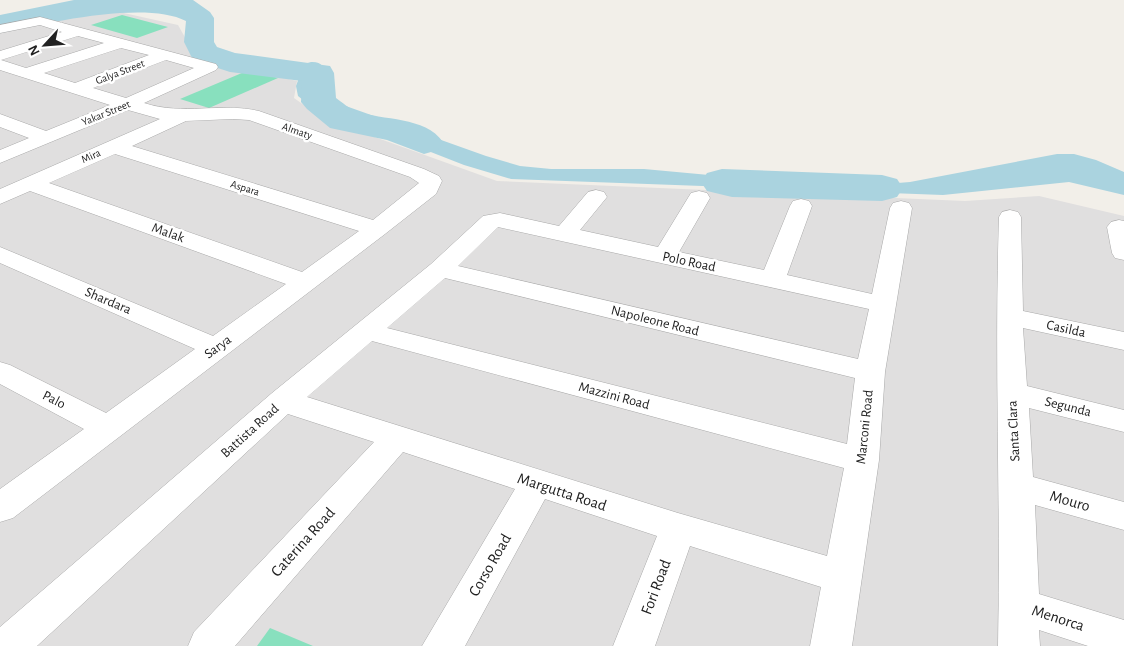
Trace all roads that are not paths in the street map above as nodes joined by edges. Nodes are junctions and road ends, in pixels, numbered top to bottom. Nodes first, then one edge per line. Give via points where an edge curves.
1 (0, 29) edge
2 (79, 32) junction
3 (120, 43) junction
4 (165, 55) junction
5 (0, 56) edge
6 (0, 64) edge
7 (27, 73) junction
8 (74, 89) junction
9 (128, 104) junction
10 (183, 116) junction
11 (0, 120) edge
12 (47, 138) junction
13 (114, 147) junction
14 (0, 157) edge
15 (431, 182) joint
16 (30, 184) junction
17 (0, 196) edge
18 (596, 196) dead end
19 (699, 198) dead end
20 (801, 206) dead end
21 (901, 208) dead end
22 (1010, 217) dead end
23 (495, 219) joint
24 (1119, 227) dead end
25 (377, 229) junction
26 (564, 234) junction
27 (1124, 253) edge
28 (0, 254) edge
29 (664, 257) junction
30 (440, 269) junction
31 (772, 281) junction
32 (306, 282) junction
33 (883, 304) junction
34 (1009, 317) junction
35 (366, 331) junction
36 (1124, 341) edge
37 (217, 348) junction
38 (0, 372) edge
39 (870, 372) junction
40 (1012, 393) junction
41 (284, 401) junction
42 (1124, 421) edge
43 (109, 428) junction
44 (396, 439) junction
45 (862, 460) junction
46 (536, 483) junction
47 (1017, 486) junction
48 (0, 508) edge
49 (1124, 516) edge
50 (678, 528) junction
51 (842, 577) junction
52 (1020, 606) junction
53 (1124, 639) edge
54 (8, 646) edge
55 (209, 646) edge
56 (443, 646) edge
57 (634, 646) edge
58 (831, 646) edge
59 (1019, 646) edge

1 - 2 street via 40,21
2 - 3 street
2 - 5 street
3 - 4 street
3 - 7 street
4 - 8 street, Galya Street
4 - 9 street, Yakar Street via 210,67
6 - 7 street, Almaty
7 - 8 street, Almaty
8 - 9 street, Almaty
9 - 10 street, Almaty via 156,113
9 - 12 street, Yakar Street
10 - 13 street, Mira
10 - 15 street, Almaty via 252,115 417,173
11 - 12 street
12 - 14 street, Yakar Street
13 - 16 street, Mira
13 - 25 street, Aspara
15 - 25 street, Sarya via 428,189
16 - 17 street, Mira
16 - 32 street, Malak
18 - 26 street
19 - 29 street
20 - 31 street
21 - 33 street, Marconi Road
22 - 34 street, Santa Clara
23 - 26 street, Polo Road
23 - 30 street, Battista Road
24 - 27 street
25 - 32 street, Sarya
26 - 29 street, Polo Road
28 - 37 street, Shardara
29 - 31 street, Polo Road
30 - 35 street, Battista Road
30 - 39 street, Napoleone Road
31 - 33 street, Polo Road
32 - 37 street, Sarya
33 - 39 street, Marconi Road
34 - 36 street, Casilda
34 - 40 street, Santa Clara
35 - 41 street, Battista Road
35 - 45 street, Mazzini Road
37 - 43 street, Sarya
38 - 43 street, Palo
39 - 45 street, Marconi Road
40 - 42 street, Segunda
40 - 47 street, Santa Clara
41 - 44 street, Margutta Road
41 - 54 street, Battista Road
43 - 48 street, Sarya
44 - 46 street, Margutta Road
44 - 55 street, Caterina Road
45 - 51 street, Marconi Road
46 - 50 street, Margutta Road
46 - 56 street, Corso Road
47 - 49 street, Mouro
47 - 52 street, Santa Clara
50 - 51 street, Margutta Road
50 - 57 street, Fori Road
51 - 58 street, Marconi Road
52 - 53 street, Menorca
52 - 59 street, Santa Clara

